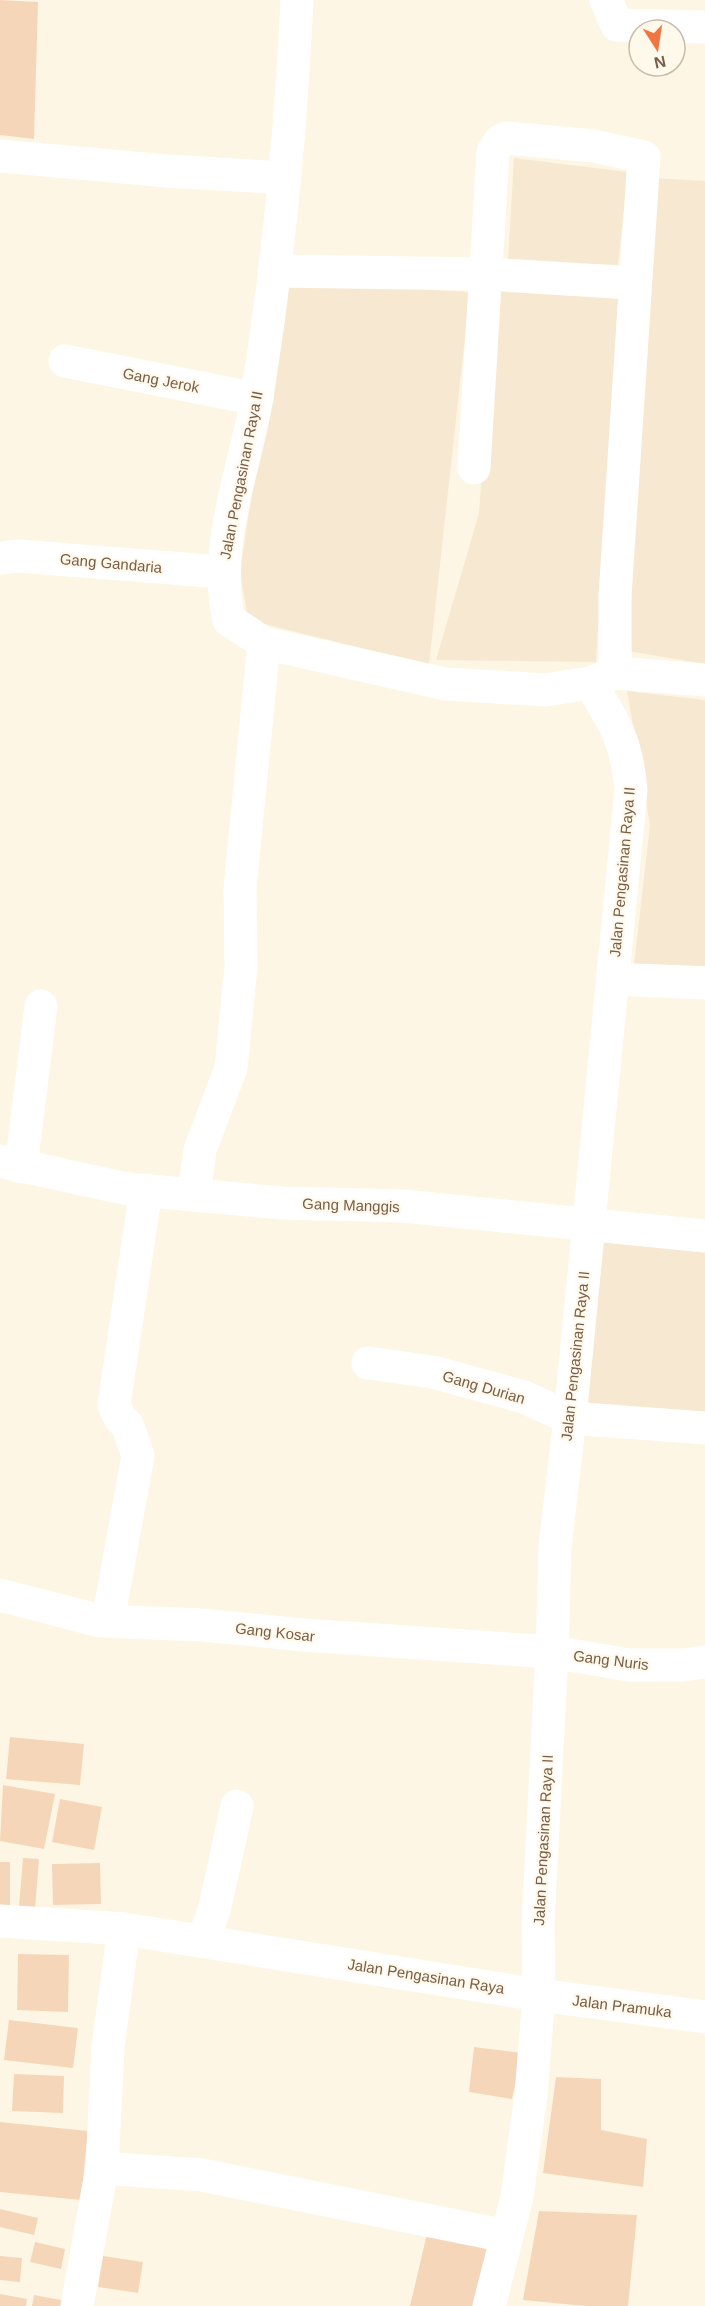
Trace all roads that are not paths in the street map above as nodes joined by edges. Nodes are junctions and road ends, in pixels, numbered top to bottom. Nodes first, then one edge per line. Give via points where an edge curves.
1 (297, 0) edge
2 (606, 0) edge
3 (705, 27) edge
4 (0, 156) edge
5 (284, 178) junction
6 (275, 271) junction
7 (485, 274) junction
8 (634, 283) junction
9 (65, 361) dead end
10 (256, 399) junction
11 (474, 468) dead end
12 (0, 558) edge
13 (222, 572) junction
14 (264, 643) junction
15 (602, 678) junction
16 (705, 680) edge
17 (612, 979) junction
18 (705, 982) edge
19 (41, 1006) dead end
20 (11, 1164) edge
21 (146, 1190) junction
22 (194, 1194) junction
23 (588, 1225) junction
24 (705, 1236) edge
25 (368, 1363) dead end
26 (570, 1418) junction
27 (705, 1428) edge
28 (0, 1595) edge
29 (108, 1621) junction
30 (552, 1652) junction
31 (705, 1662) edge
32 (237, 1806) dead end
33 (0, 1921) edge
34 (123, 1929) junction
35 (204, 1940) junction
36 (539, 1995) junction
37 (705, 2017) edge
38 (102, 2168) junction
39 (506, 2236) junction
40 (76, 2306) edge
41 (489, 2306) edge

1 - 5 street, Jalan Pengasinan Raya II
2 - 3 street via 617,25
4 - 5 street
5 - 6 street, Jalan Pengasinan Raya II
6 - 7 street
6 - 10 street, Jalan Pengasinan Raya II
7 - 8 street
7 - 8 street via 493,152 507,138 594,146 644,157
7 - 11 street
8 - 15 street via 615,596
9 - 10 street, Gang Jerok
10 - 13 street, Jalan Pengasinan Raya II
12 - 13 street, Gang Gandaria via 18,556
13 - 14 street, Jalan Pengasinan Raya II via 229,620
14 - 15 street, Jalan Pengasinan Raya II via 445,684 546,690
14 - 22 street via 240,889 241,967 231,1068 200,1150
15 - 16 street
15 - 17 street, Jalan Pengasinan Raya II via 628,758 631,790
17 - 18 street
17 - 23 street, Jalan Pengasinan Raya II
19 - 20 street
20 - 21 street, Gang Manggis
21 - 22 street, Gang Manggis
21 - 29 street via 114,1405 128,1426 138,1456
22 - 23 street, Gang Manggis via 282,1203 403,1206
23 - 24 street, Gang Manggis
23 - 26 street, Jalan Pengasinan Raya II
25 - 26 street, Gang Durian via 433,1372 524,1397
26 - 27 street, Gang Durian
26 - 30 street, Jalan Pengasinan Raya II via 555,1547
28 - 29 street, Gang Kosar
29 - 30 street, Gang Kosar
30 - 31 street, Gang Nuris via 629,1665
30 - 36 street, Jalan Pengasinan Raya II via 538,1925
32 - 35 street
33 - 34 street, Jalan Pengasinan Raya
34 - 35 street, Jalan Pengasinan Raya
34 - 38 street via 108,2047
35 - 36 street, Jalan Pengasinan Raya
36 - 37 street, Jalan Pramuka
36 - 39 street via 531,2095 517,2197
38 - 39 street via 202,2175
38 - 40 street
39 - 41 street

